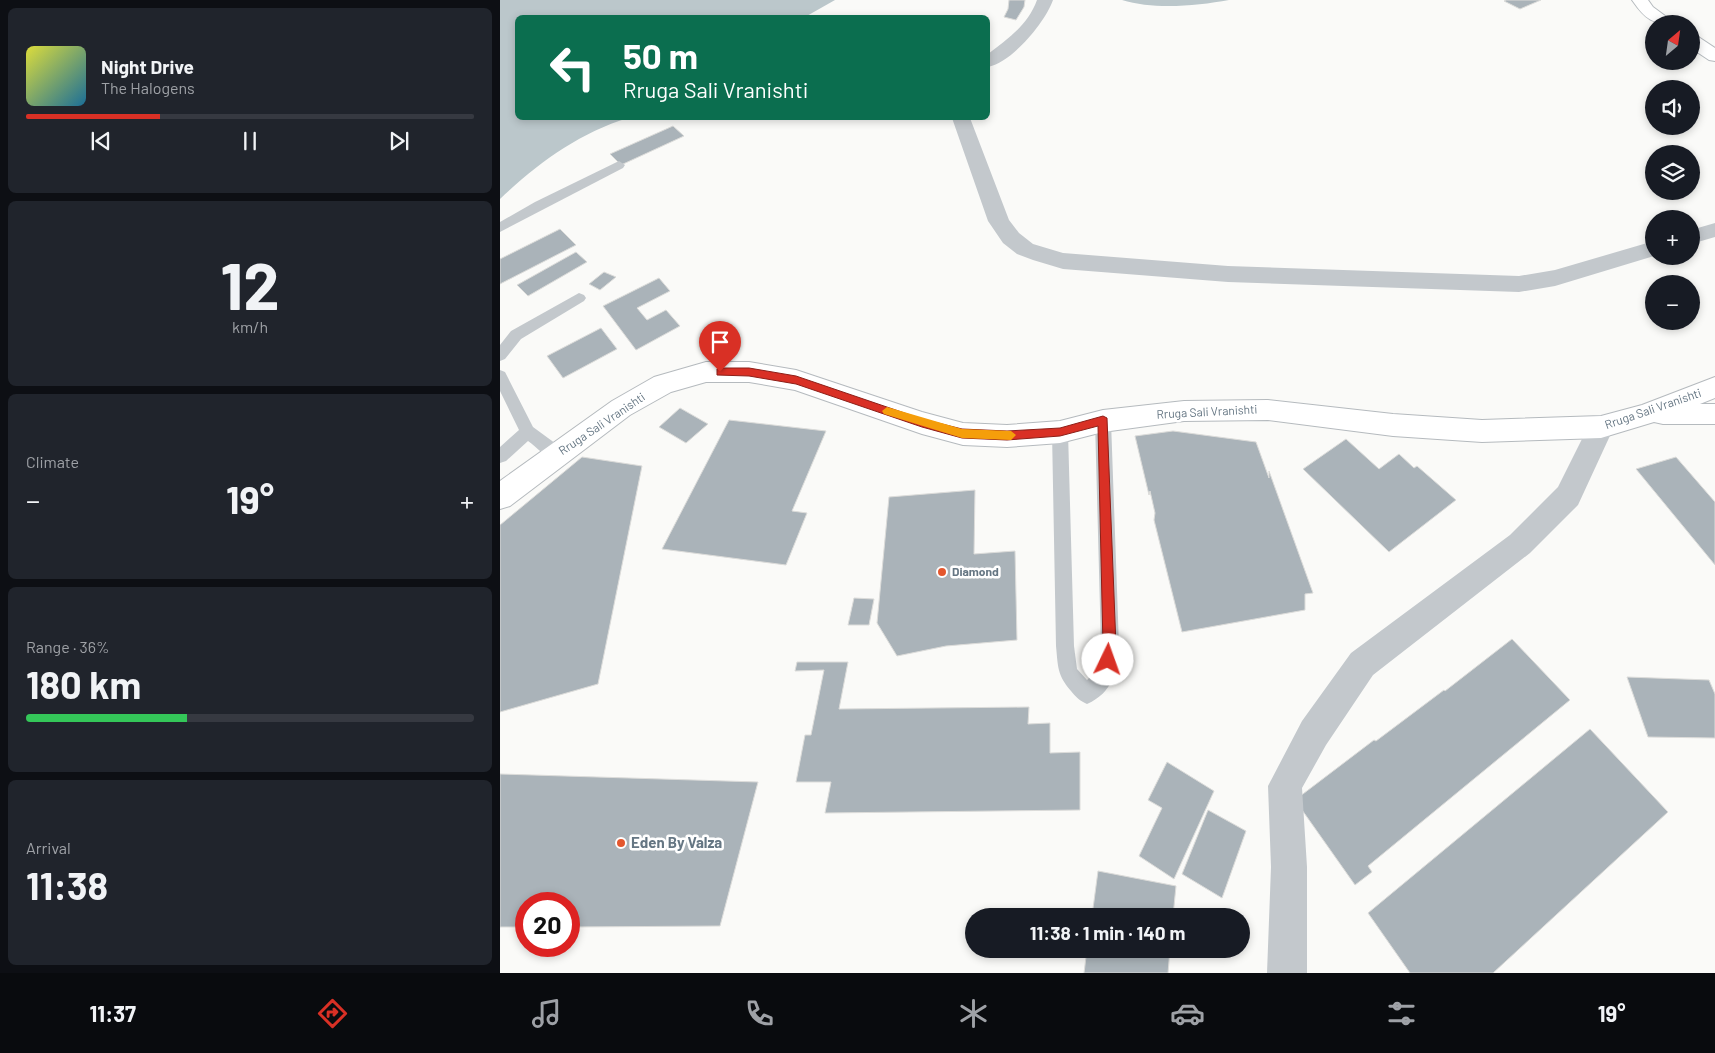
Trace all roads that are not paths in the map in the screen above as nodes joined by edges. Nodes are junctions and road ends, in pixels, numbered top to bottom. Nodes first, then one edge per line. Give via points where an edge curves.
1 (1045, 0) edge
2 (1640, 0) edge
3 (1654, 15) edge
4 (1700, 46) edge
5 (1715, 56) edge
6 (990, 60) edge
7 (962, 120) edge
8 (619, 165) dead end
9 (500, 228) edge
10 (1715, 230) edge
11 (1700, 234) edge
12 (1645, 251) edge
13 (579, 298) dead end
14 (500, 355) edge
15 (500, 376) edge
16 (1715, 387) edge
17 (1646, 414) junction
18 (1715, 414) edge
19 (1103, 421) junction
20 (1601, 427) junction
21 (528, 432) junction
22 (1060, 432) junction
23 (556, 454) junction
24 (500, 456) edge
25 (500, 497) edge
26 (1286, 973) edge

1 - 6 street via 1035,24
2 - 3 main road
4 - 5 main road
7 - 12 street via 999,220 1011,238 1025,248 1063,260 1228,274 1519,284 1555,278
8 - 9 lane
10 - 11 street
13 - 14 lane via 516,334
15 - 21 lane
16 - 17 main road, Rruga Sali Vranishti
17 - 18 main road
17 - 20 main road, Rruga Sali Vranishti
19 - 20 main road, Rruga Sali Vranishti via 1184,411 1268,410 1393,425 1482,431
19 - 22 main road, Rruga Sali Vranishti
19 - 22 lane via 1110,646 1106,675 1087,694 1068,673 1064,646
20 - 26 street via 1568,496 1520,544 1362,664 1314,734 1285,786 1289,867
21 - 23 lane
21 - 24 lane
22 - 23 main road, Rruga Sali Vranishti via 1007,436 962,434 796,380 749,372 706,372 663,384 621,408
23 - 25 main road, Rruga Sali Vranishti

